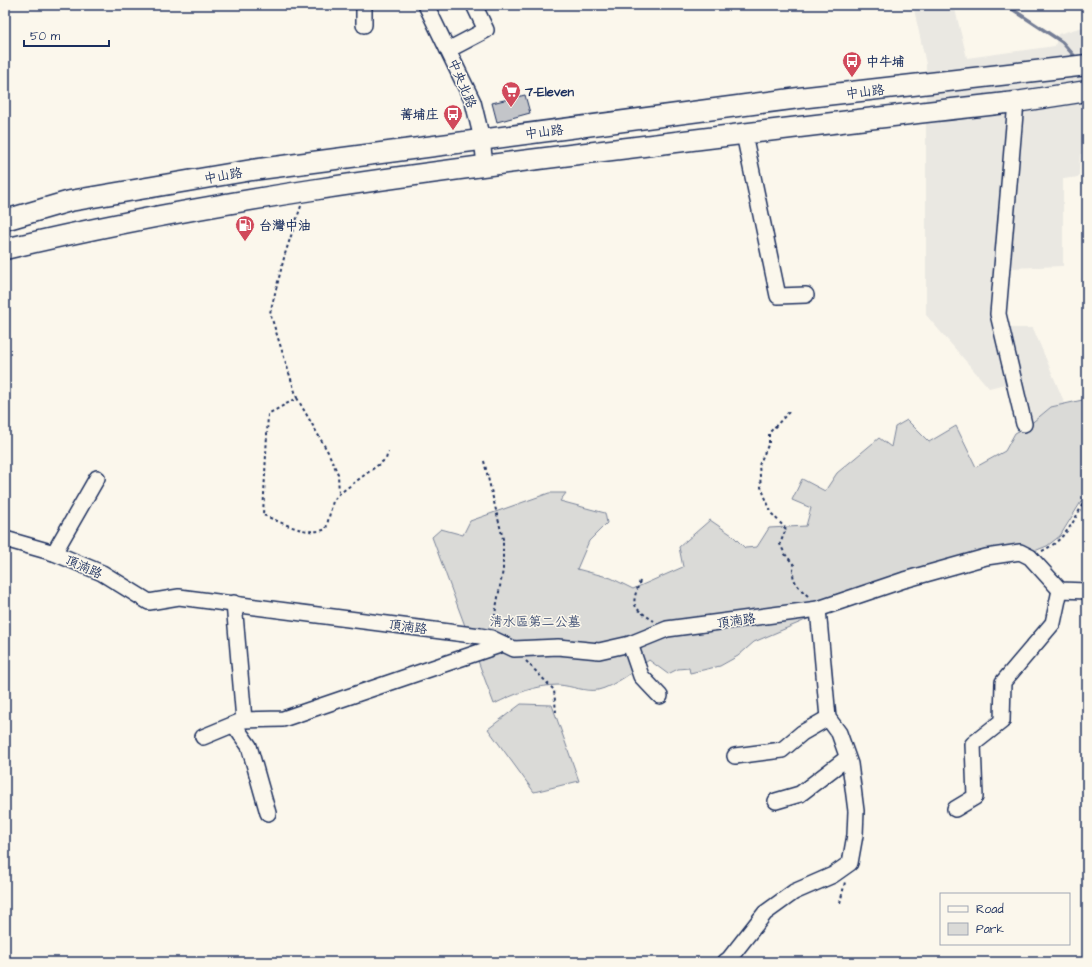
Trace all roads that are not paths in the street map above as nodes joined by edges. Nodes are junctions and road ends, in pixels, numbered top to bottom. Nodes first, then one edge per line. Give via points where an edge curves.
1 (364, 5) edge
2 (426, 5) edge
3 (474, 5) edge
4 (364, 25) dead end
5 (448, 50) junction
6 (1087, 65) edge
7 (1087, 91) edge
8 (1016, 102) junction
9 (744, 134) junction
10 (482, 139) junction
11 (485, 165) junction
12 (5, 220) edge
13 (5, 249) edge
14 (806, 295) dead end
15 (1024, 424) dead end
16 (97, 478) dead end
17 (5, 539) edge
18 (54, 553) junction
19 (1060, 590) junction
20 (1087, 591) edge
21 (234, 603) junction
22 (818, 609) junction
23 (502, 644) junction
24 (630, 644) junction
25 (660, 696) dead end
26 (828, 718) junction
27 (239, 723) junction
28 (203, 737) dead end
29 (735, 756) dead end
30 (847, 758) junction
31 (776, 801) dead end
32 (955, 809) dead end
33 (268, 813) dead end
34 (725, 962) edge

1 - 4 street
2 - 5 street, 中央北路
3 - 5 street via 486,30
5 - 10 street, 中央北路 via 473,102
6 - 10 main road, 中山路 via 799,98
7 - 8 main road, 中山路
8 - 9 main road, 中山路
8 - 15 street via 998,314
9 - 11 main road, 中山路
9 - 14 street via 778,296
10 - 11 street, 中央北路
10 - 12 main road, 中山路 via 222,175 70,201
11 - 13 main road, 中山路 via 306,191 64,235
16 - 18 street
17 - 18 street, 頂湳路
18 - 21 street, 頂湳路 via 102,573 149,602 179,596
19 - 20 street
19 - 22 street, 頂湳路 via 1030,556 1020,552 986,557 904,580
19 - 32 street via 1053,623 1003,682 1002,721 973,744 975,797
21 - 23 street, 頂湳路
21 - 27 street
22 - 24 street, 頂湳路 via 667,629
22 - 26 street
23 - 24 street, 頂湳路 via 599,651
23 - 27 street via 283,719
24 - 25 street via 641,676
26 - 29 street via 782,750
26 - 30 street via 839,733
27 - 28 street
27 - 33 street via 249,746
30 - 31 street via 800,794
30 - 34 street via 856,811 850,863 833,875 794,892 765,913

